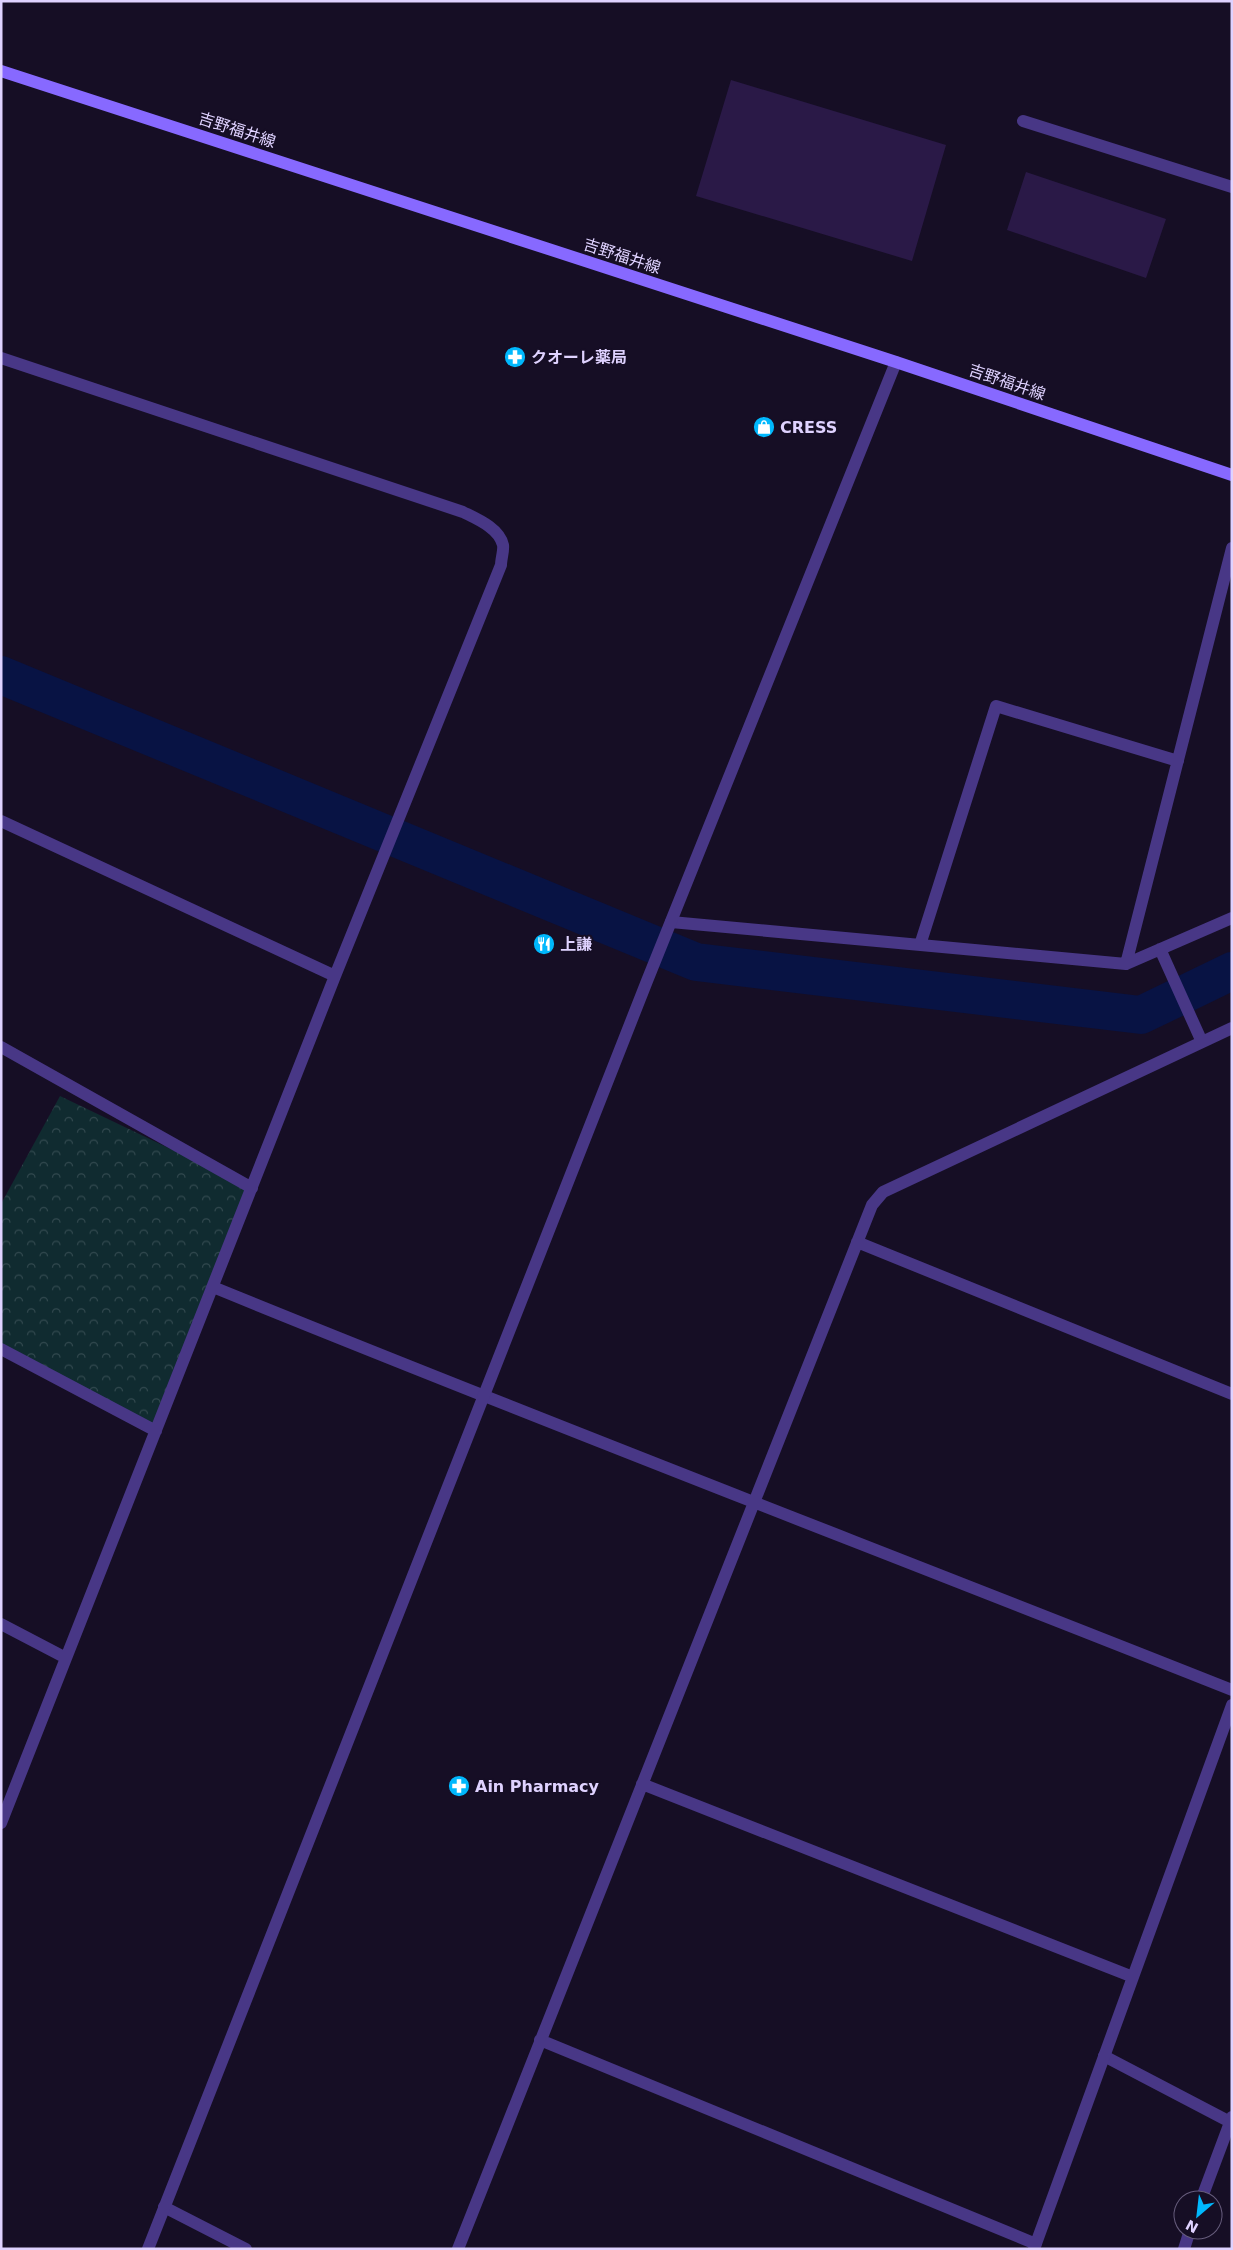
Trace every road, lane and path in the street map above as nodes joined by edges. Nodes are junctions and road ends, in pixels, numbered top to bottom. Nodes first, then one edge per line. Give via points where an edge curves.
1 (1, 71) edge
2 (1024, 121) dead end
3 (1232, 188) edge
4 (1, 358) edge
5 (896, 362) junction
6 (1232, 474) edge
7 (1232, 548) edge
8 (1178, 761) junction
9 (1, 821) edge
10 (1232, 918) edge
11 (670, 926) junction
12 (920, 945) junction
13 (1160, 949) junction
14 (1126, 964) junction
15 (335, 976) junction
16 (1232, 1028) edge
17 (1202, 1042) junction
18 (1, 1047) edge
19 (252, 1188) junction
20 (857, 1242) junction
21 (213, 1287) junction
22 (1, 1349) edge
23 (1232, 1394) edge
24 (483, 1397) junction
25 (156, 1431) junction
26 (754, 1501) junction
27 (1, 1624) edge
28 (66, 1658) junction
29 (1232, 1690) edge
30 (1232, 1705) edge
31 (642, 1784) junction
32 (1, 1823) edge
33 (1133, 1977) junction
34 (540, 2040) junction
35 (1104, 2056) junction
36 (1231, 2121) edge
37 (1205, 2190) edge
38 (164, 2207) junction
39 (1035, 2246) edge
40 (148, 2249) edge
41 (246, 2249) edge
42 (458, 2249) edge

1 - 5 main road, 吉野福井線
2 - 3 street
4 - 15 street via 463,512 495,531 503,545 500,565
5 - 6 main road, 吉野福井線
5 - 11 street
7 - 8 street
8 - 12 street via 996,706
8 - 14 street
9 - 15 street
10 - 13 street
11 - 12 street
11 - 24 street
12 - 14 street
13 - 14 street
13 - 17 street
15 - 19 street
16 - 17 street
17 - 20 street via 883,1192 872,1205
18 - 19 street
19 - 21 street
20 - 23 street
20 - 26 street
21 - 24 street
21 - 25 street
22 - 25 street
24 - 26 street
24 - 38 street
25 - 28 street
26 - 29 street
26 - 31 street
27 - 28 street
28 - 32 street
30 - 33 street
31 - 33 street
31 - 34 street
33 - 35 street
34 - 39 street
34 - 42 street
35 - 36 street
35 - 39 street
36 - 37 street
38 - 40 street
38 - 41 street

